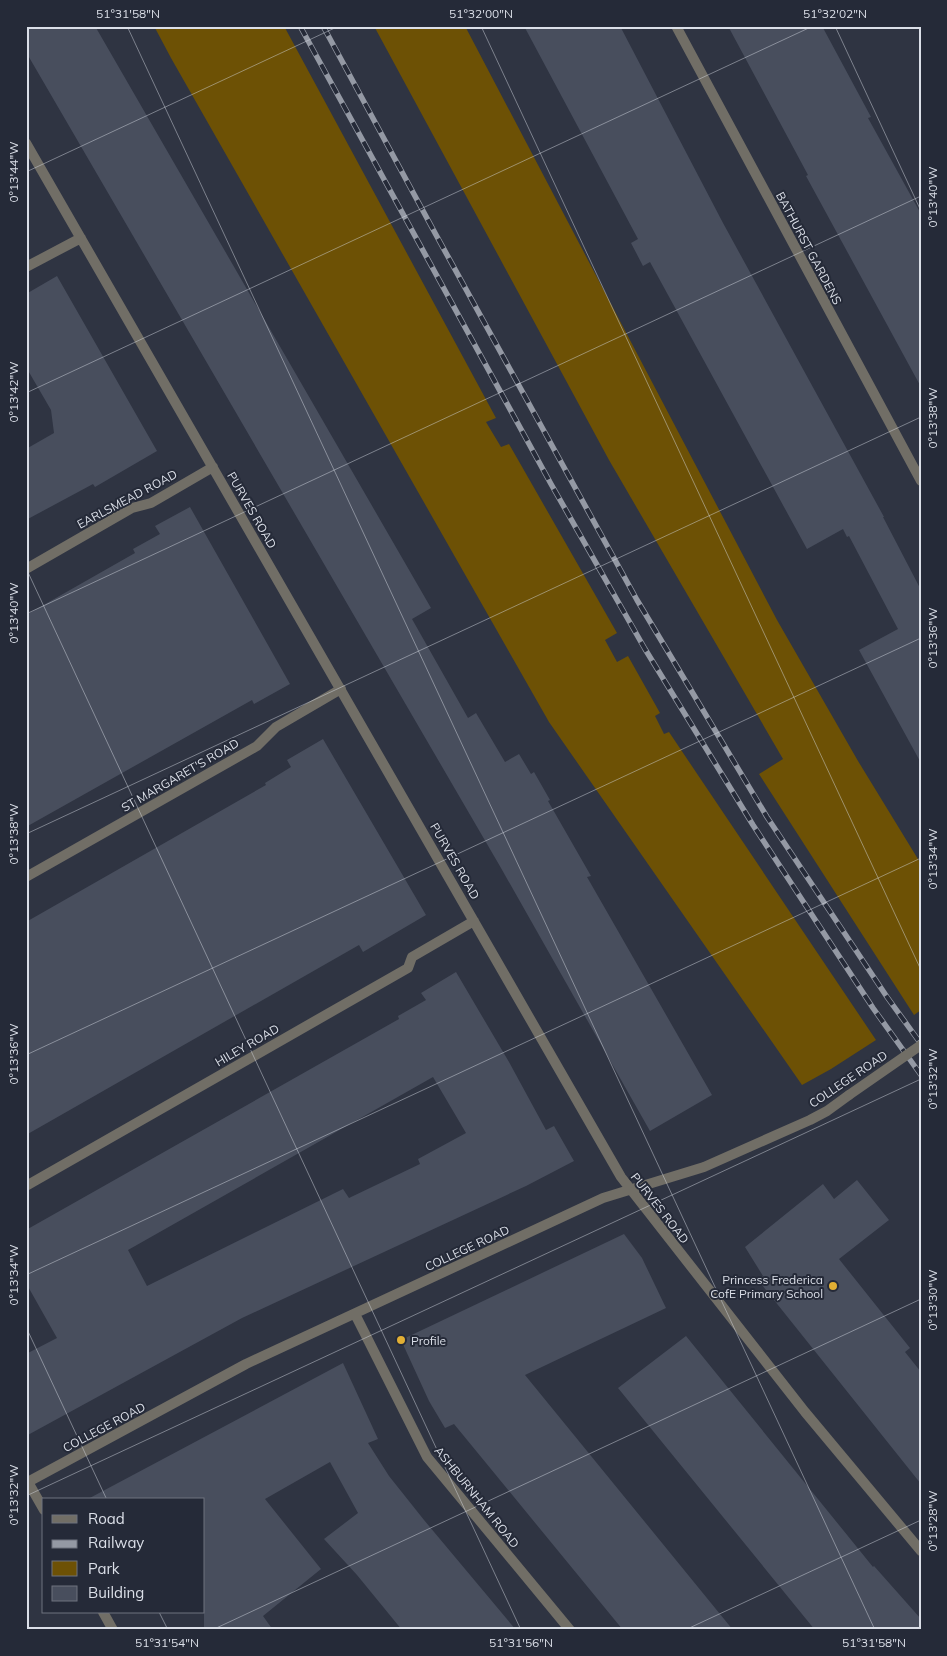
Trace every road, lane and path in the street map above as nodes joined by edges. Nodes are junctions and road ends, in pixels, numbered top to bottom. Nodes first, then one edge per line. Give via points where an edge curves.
1 (676, 26) edge
2 (26, 143) edge
3 (81, 238) junction
4 (26, 266) edge
5 (213, 467) junction
6 (921, 481) edge
7 (26, 569) edge
8 (341, 689) junction
9 (26, 877) edge
10 (474, 921) junction
11 (921, 1045) edge
12 (26, 1186) edge
13 (632, 1189) junction
14 (355, 1314) junction
15 (27, 1483) edge
16 (42, 1507) edge
17 (921, 1551) edge
18 (103, 1614) edge
19 (113, 1630) edge
20 (570, 1630) edge

1 - 6 street, BATHURST GARDENS
2 - 3 street, PURVES ROAD
3 - 4 street
3 - 5 street, PURVES ROAD
5 - 7 street, EARLSMEAD ROAD via 151,503 132,508
5 - 8 street, PURVES ROAD
8 - 9 street, ST MARGARET'S ROAD via 276,727 257,746
8 - 10 street, PURVES ROAD
10 - 12 street, HILEY ROAD via 412,957 408,968
10 - 13 street, PURVES ROAD via 621,1177
11 - 13 street, COLLEGE ROAD, bridge via 810,1120 704,1167
13 - 14 street, COLLEGE ROAD via 603,1198
13 - 17 street, PURVES ROAD via 805,1412
14 - 15 street, COLLEGE ROAD via 246,1364
14 - 20 street, ASHBURNHAM ROAD via 427,1457
15 - 16 street
18 - 19 street

